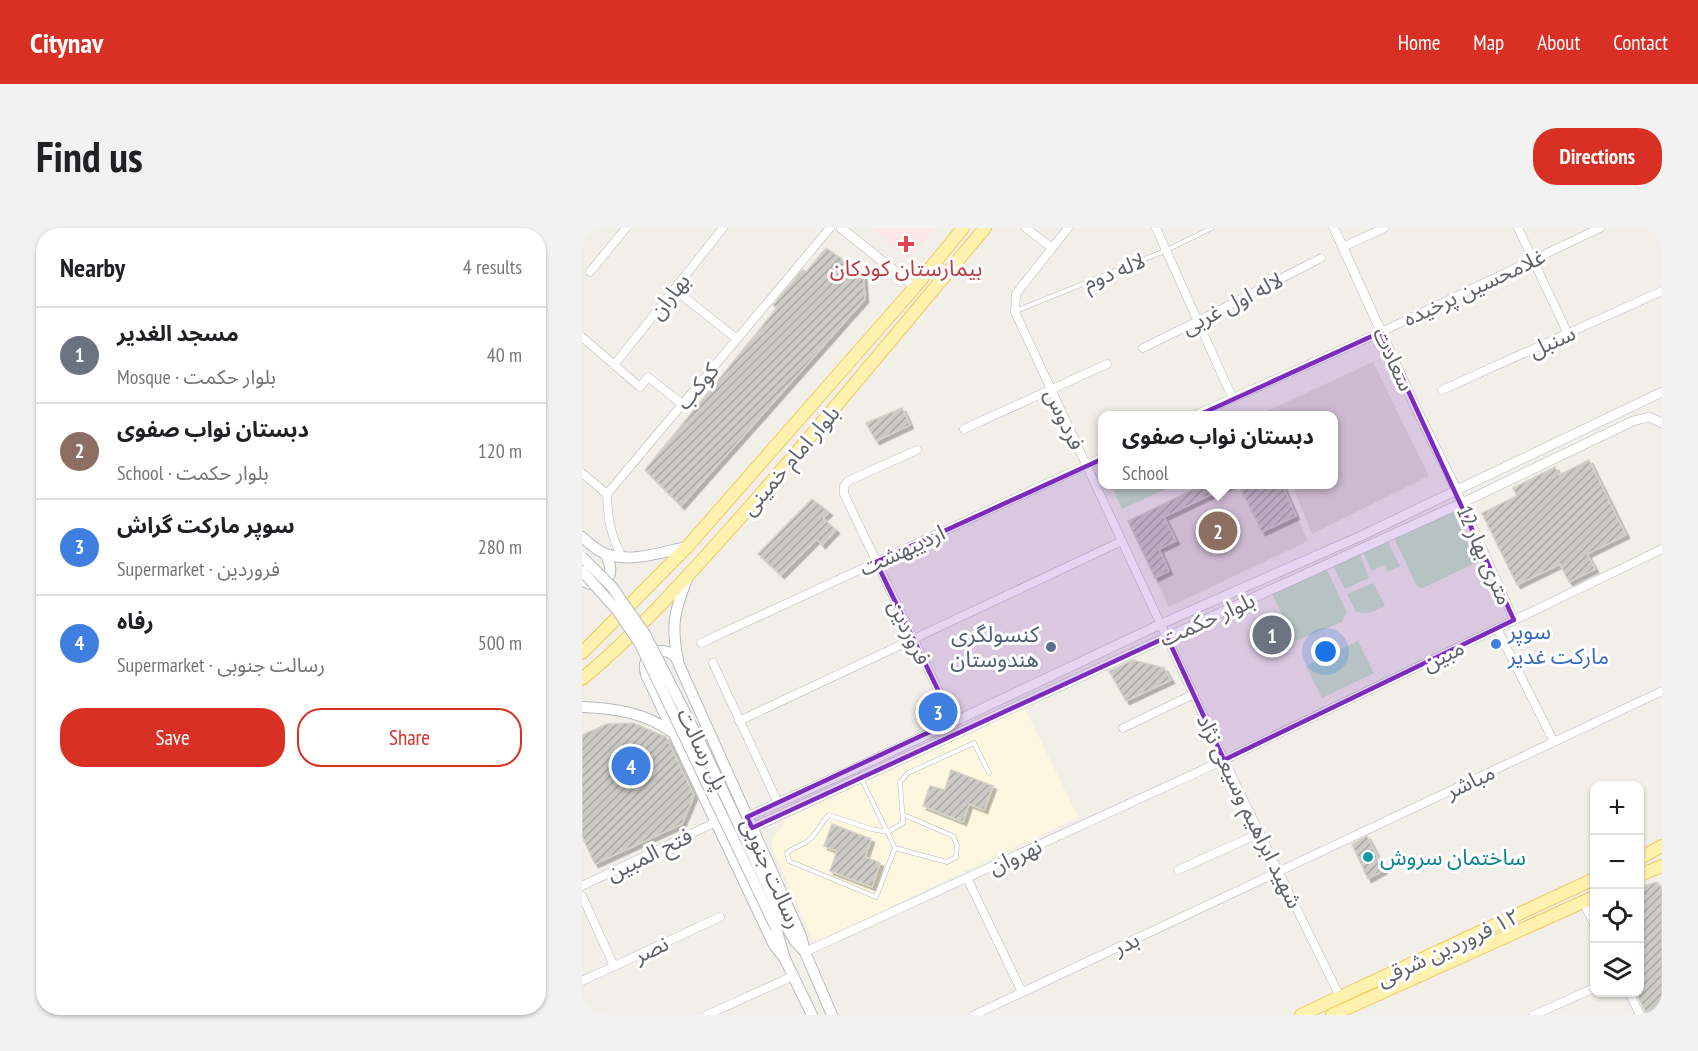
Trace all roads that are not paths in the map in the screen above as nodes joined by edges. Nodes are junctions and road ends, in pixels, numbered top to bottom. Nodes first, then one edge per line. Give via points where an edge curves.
1 (626, 228) edge
2 (723, 228) edge
3 (830, 228) edge
4 (841, 228) edge
5 (963, 228) edge
6 (985, 228) edge
7 (1026, 228) edge
8 (1068, 228) edge
9 (1156, 228) edge
10 (1212, 228) edge
11 (1334, 228) edge
12 (1384, 228) edge
13 (1518, 228) edge
14 (1600, 228) edge
15 (1343, 247) junction
16 (1052, 248) junction
17 (1167, 250) junction
18 (1320, 258) dead end
19 (1533, 259) junction
20 (590, 272) dead end
21 (915, 288) junction
22 (674, 289) junction
23 (1662, 291) edge
24 (1015, 312) junction
25 (1198, 321) junction
26 (1381, 332) junction
27 (1568, 334) junction
28 (582, 337) edge
29 (737, 339) junction
30 (1143, 348) dead end
31 (1107, 364) dead end
32 (614, 365) junction
33 (1052, 390) junction
34 (1442, 390) dead end
35 (1662, 392) edge
36 (1232, 397) junction
37 (682, 404) junction
38 (1203, 411) edge
39 (1662, 423) edge
40 (964, 429) dead end
41 (917, 450) dead end
42 (1098, 460) edge
43 (1087, 465) junction
44 (582, 474) edge
45 (1098, 489) edge
46 (1098, 489) edge
47 (1456, 489) junction
48 (607, 494) junction
49 (1462, 503) junction
50 (582, 537) edge
51 (1122, 541) junction
52 (687, 547) junction
53 (1662, 549) edge
54 (605, 554) junction
55 (582, 557) edge
56 (622, 557) junction
57 (876, 562) junction
58 (582, 571) edge
59 (688, 576) junction
60 (582, 580) edge
61 (1514, 620) junction
62 (1161, 624) junction
63 (1497, 629) junction
64 (1167, 636) junction
65 (914, 639) junction
66 (702, 643) dead end
67 (582, 653) edge
68 (712, 663) dead end
69 (680, 666) junction
70 (582, 680) edge
71 (1662, 691) edge
72 (1194, 694) junction
73 (582, 707) edge
74 (739, 721) junction
75 (953, 721) junction
76 (1123, 728) dead end
77 (673, 733) junction
78 (1554, 741) junction
79 (1224, 760) junction
80 (856, 768) junction
81 (989, 773) dead end
82 (861, 778) junction
83 (778, 803) junction
84 (903, 815) junction
85 (747, 817) junction
86 (716, 822) junction
87 (752, 828) junction
88 (888, 832) junction
89 (1260, 833) junction
90 (1662, 846) edge
91 (895, 848) junction
92 (1644, 856) edge
93 (1662, 866) edge
94 (1178, 870) dead end
95 (1278, 871) junction
96 (1644, 873) edge
97 (967, 878) junction
98 (1590, 881) edge
99 (582, 886) edge
100 (582, 896) edge
101 (1589, 899) edge
102 (720, 917) dead end
103 (781, 926) junction
104 (805, 952) junction
105 (785, 959) junction
106 (614, 966) junction
107 (793, 976) junction
108 (582, 981) edge
109 (1590, 990) edge
110 (1022, 992) junction
111 (1340, 997) junction
112 (1631, 997) edge
113 (707, 1015) edge
114 (812, 1015) edge
115 (832, 1015) edge
116 (974, 1015) edge
117 (1301, 1015) edge
118 (1332, 1015) edge
119 (1534, 1015) edge
120 (1640, 1015) edge

1 - 20 street
2 - 22 street, بهاران
3 - 29 street, کوکب
4 - 21 street
5 - 21 main road, بلوار امام خمینی
6 - 59 main road, بلوار امام خمینی via 807,442
7 - 16 street
8 - 16 street
9 - 17 street
10 - 17 lane, لاله دوم
11 - 15 street, سعادت
12 - 15 street
13 - 19 street
14 - 19 street, غلامحسین پرخیده
15 - 26 street, سعادت
16 - 24 street via 1016,294
17 - 24 lane, لاله دوم
17 - 25 street
18 - 25 street, لاله اول غربی
19 - 26 street, غلامحسین پرخیده
19 - 27 street
21 - 52 main road, بلوار امام خمینی
22 - 29 street
22 - 32 street, بهاران
23 - 27 street, سنبل
24 - 33 street, فردوس
25 - 30 street, لاله اول غربی
25 - 36 street
26 - 36 street
26 - 47 street, سعادت
27 - 34 street, سنبل
28 - 32 street
29 - 37 street, کوکب
31 - 33 street
32 - 37 street via 640,387 648,377
33 - 40 street
33 - 43 street, فردوس
35 - 47 street, بلوار حکمت
36 - 38 street
37 - 48 street, کوکب
39 - 49 street, بلوار حکمت via 1649,417 1633,421
41 - 57 street, فروردین via 844,486 844,494
42 - 43 street, اردیبهشت
43 - 45 street, فردوس
43 - 57 street, اردیبهشت
44 - 48 street
46 - 51 street, فردوس
47 - 49 street, 12 متری بهار
47 - 62 street, بلوار حکمت via 1361,536
48 - 56 street via 608,520
49 - 61 street, 12 متری بهار
49 - 64 street, بلوار حکمت
50 - 54 main road
51 - 62 street, فردوس
51 - 65 street
52 - 56 main road
52 - 67 main road, بلوار امام خمینی
53 - 61 street, مبین
54 - 56 main road
54 - 60 main road via 611,571 606,581 590,585
55 - 103 main road, پل رسالت, bridge via 612,586 645,634 702,746
57 - 65 street, فروردین
57 - 66 street, اردیبهشت
58 - 103 main road, پل رسالت, bridge via 617,610 640,644
59 - 69 main road, رسالت جنوبی via 673,626
59 - 70 main road, بلوار امام خمینی
61 - 63 street, مبین
62 - 64 street, شهید ابراهیم وسیعی نژاد
62 - 75 street, بلوار حکمت
63 - 78 street
63 - 79 street, مبین
64 - 72 street, شهید ابراهیم وسیعی نژاد
64 - 82 street, بلوار حکمت
65 - 74 street
65 - 75 street, فروردین
68 - 74 street
69 - 77 main road, رسالت جنوبی via 672,653 661,650 647,658 645,664
69 - 85 main road, رسالت جنوبی
71 - 78 street, مباشر
72 - 76 street
72 - 79 street, شهید ابراهیم وسیعی نژاد
73 - 77 main road via 602,707 641,716
74 - 83 street
75 - 80 street, بلوار حکمت
77 - 86 main road, رسالت جنوبی
78 - 95 street, مباشر
79 - 89 street, شهید ابراهیم وسیعی نژاد
79 - 97 street, نهروان
80 - 82 lane
80 - 83 street, بلوار حکمت
81 - 84 lane via 974,743 908,773 900,782
82 - 87 street, بلوار حکمت
82 - 88 lane
83 - 85 street, بلوار حکمت
84 - 88 lane via 903,823
84 - 91 lane via 953,836 956,857 947,862
85 - 87 main road, رسالت جنوبی
86 - 99 street, فتح المبین
86 - 105 main road, رسالت جنوبی via 774,945
87 - 104 main road, رسالت جنوبی
88 - 91 lane
88 - 91 lane via 829,815 809,840 787,853 789,861 876,897
89 - 94 street
89 - 95 street, شهید ابراهیم وسیعی نژاد
90 - 92 main road
93 - 96 main road
95 - 110 street, بدر
95 - 111 street, شهید ابراهیم وسیعی نژاد
97 - 104 street, نهروان
97 - 110 street
98 - 111 main road, ١٢ فروردین شرقی
100 - 106 street
101 - 118 main road, ١٢ فروردین شرقی
102 - 106 street, نصر
103 - 104 main road, پل رسالت
103 - 105 main road, پل رسالت
104 - 115 main road, رسالت جنوبی
105 - 107 main road, رسالت جنوبی
106 - 108 street, نصر
107 - 113 street
107 - 114 main road, رسالت جنوبی
109 - 119 street
110 - 116 street, بدر
111 - 117 main road, ١٢ فروردین شرقی
112 - 120 street

